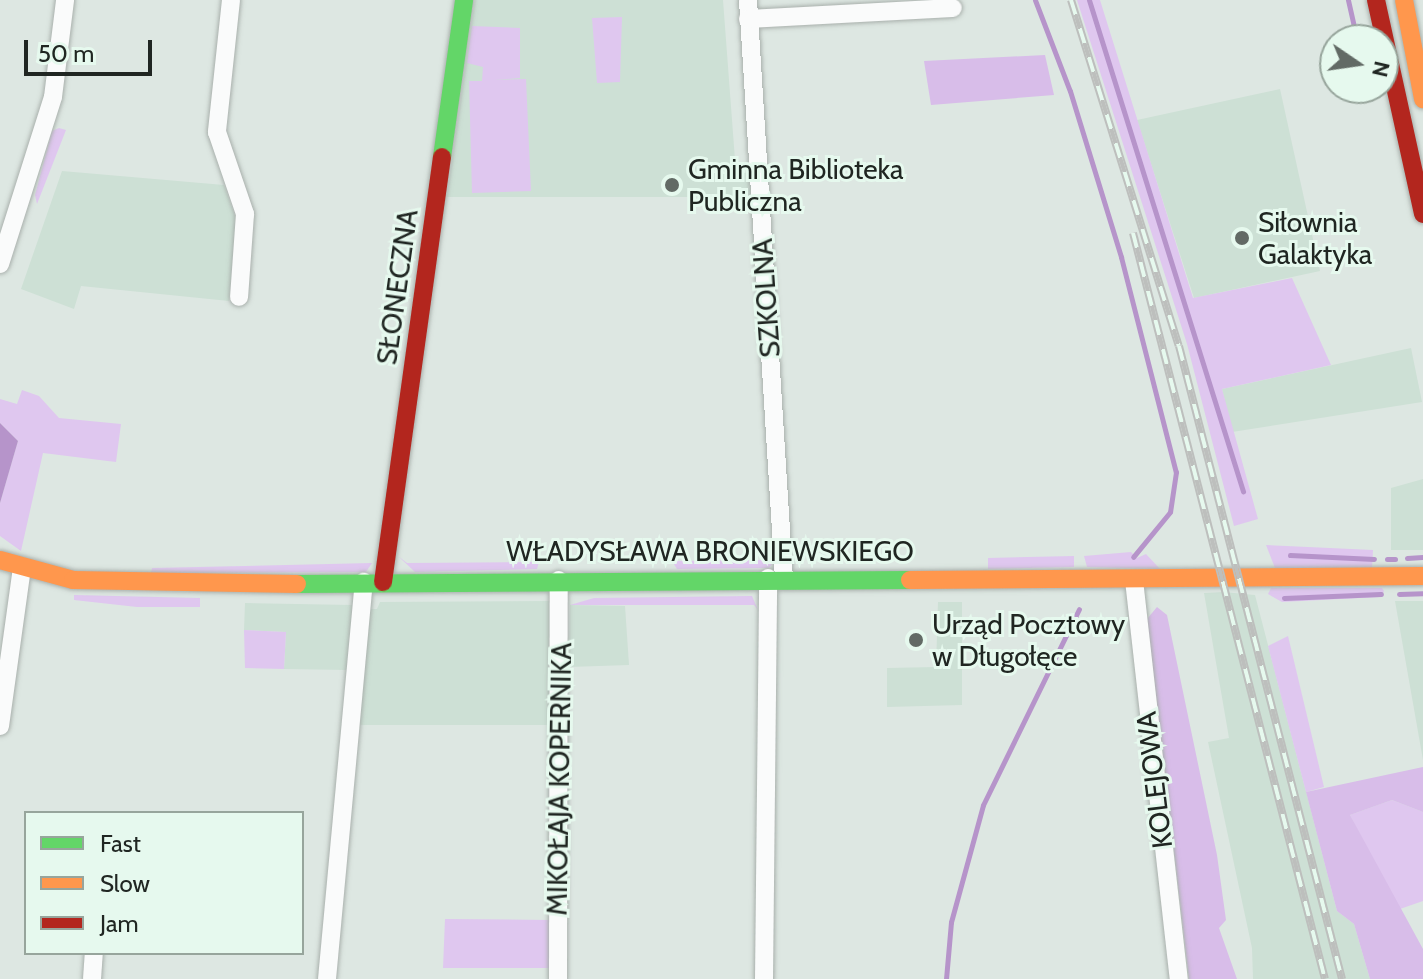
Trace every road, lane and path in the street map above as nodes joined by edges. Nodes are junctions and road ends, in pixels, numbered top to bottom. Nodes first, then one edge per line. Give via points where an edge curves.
1 (65, 0) edge
2 (231, 0) edge
3 (464, 0) edge
4 (1376, 0) edge
5 (1404, 0) edge
6 (953, 8) dead end
7 (748, 9) edge
8 (1423, 99) edge
9 (1423, 214) edge
10 (0, 264) edge
11 (239, 297) dead end
12 (0, 560) edge
13 (22, 567) junction
14 (1423, 576) edge
15 (776, 578) junction
16 (559, 580) junction
17 (1134, 580) junction
18 (364, 582) junction
19 (383, 582) junction
20 (0, 726) edge
21 (94, 955) edge
22 (92, 979) edge
23 (327, 979) edge
24 (558, 979) edge
25 (764, 979) edge
26 (1179, 979) edge

1 - 10 street via 53,97
2 - 11 street via 217,132 245,214
3 - 19 street, SŁONECZNA
4 - 9 street
5 - 8 street
6 - 7 street, SZKOLNA
7 - 15 street, SZKOLNA
12 - 13 street, WŁADYSŁAWA BRONIEWSKIEGO
13 - 18 street, WŁADYSŁAWA BRONIEWSKIEGO via 106,584
13 - 20 street
14 - 17 street, WŁADYSŁAWA BRONIEWSKIEGO
15 - 16 street, WŁADYSŁAWA BRONIEWSKIEGO
15 - 17 street, WŁADYSŁAWA BRONIEWSKIEGO
15 - 25 street, SZKOLNA
16 - 19 street, WŁADYSŁAWA BRONIEWSKIEGO
16 - 24 street, MIKOŁAJA KOPERNIKA
17 - 26 street, KOLEJOWA
18 - 19 street, WŁADYSŁAWA BRONIEWSKIEGO
18 - 23 street
21 - 22 street

